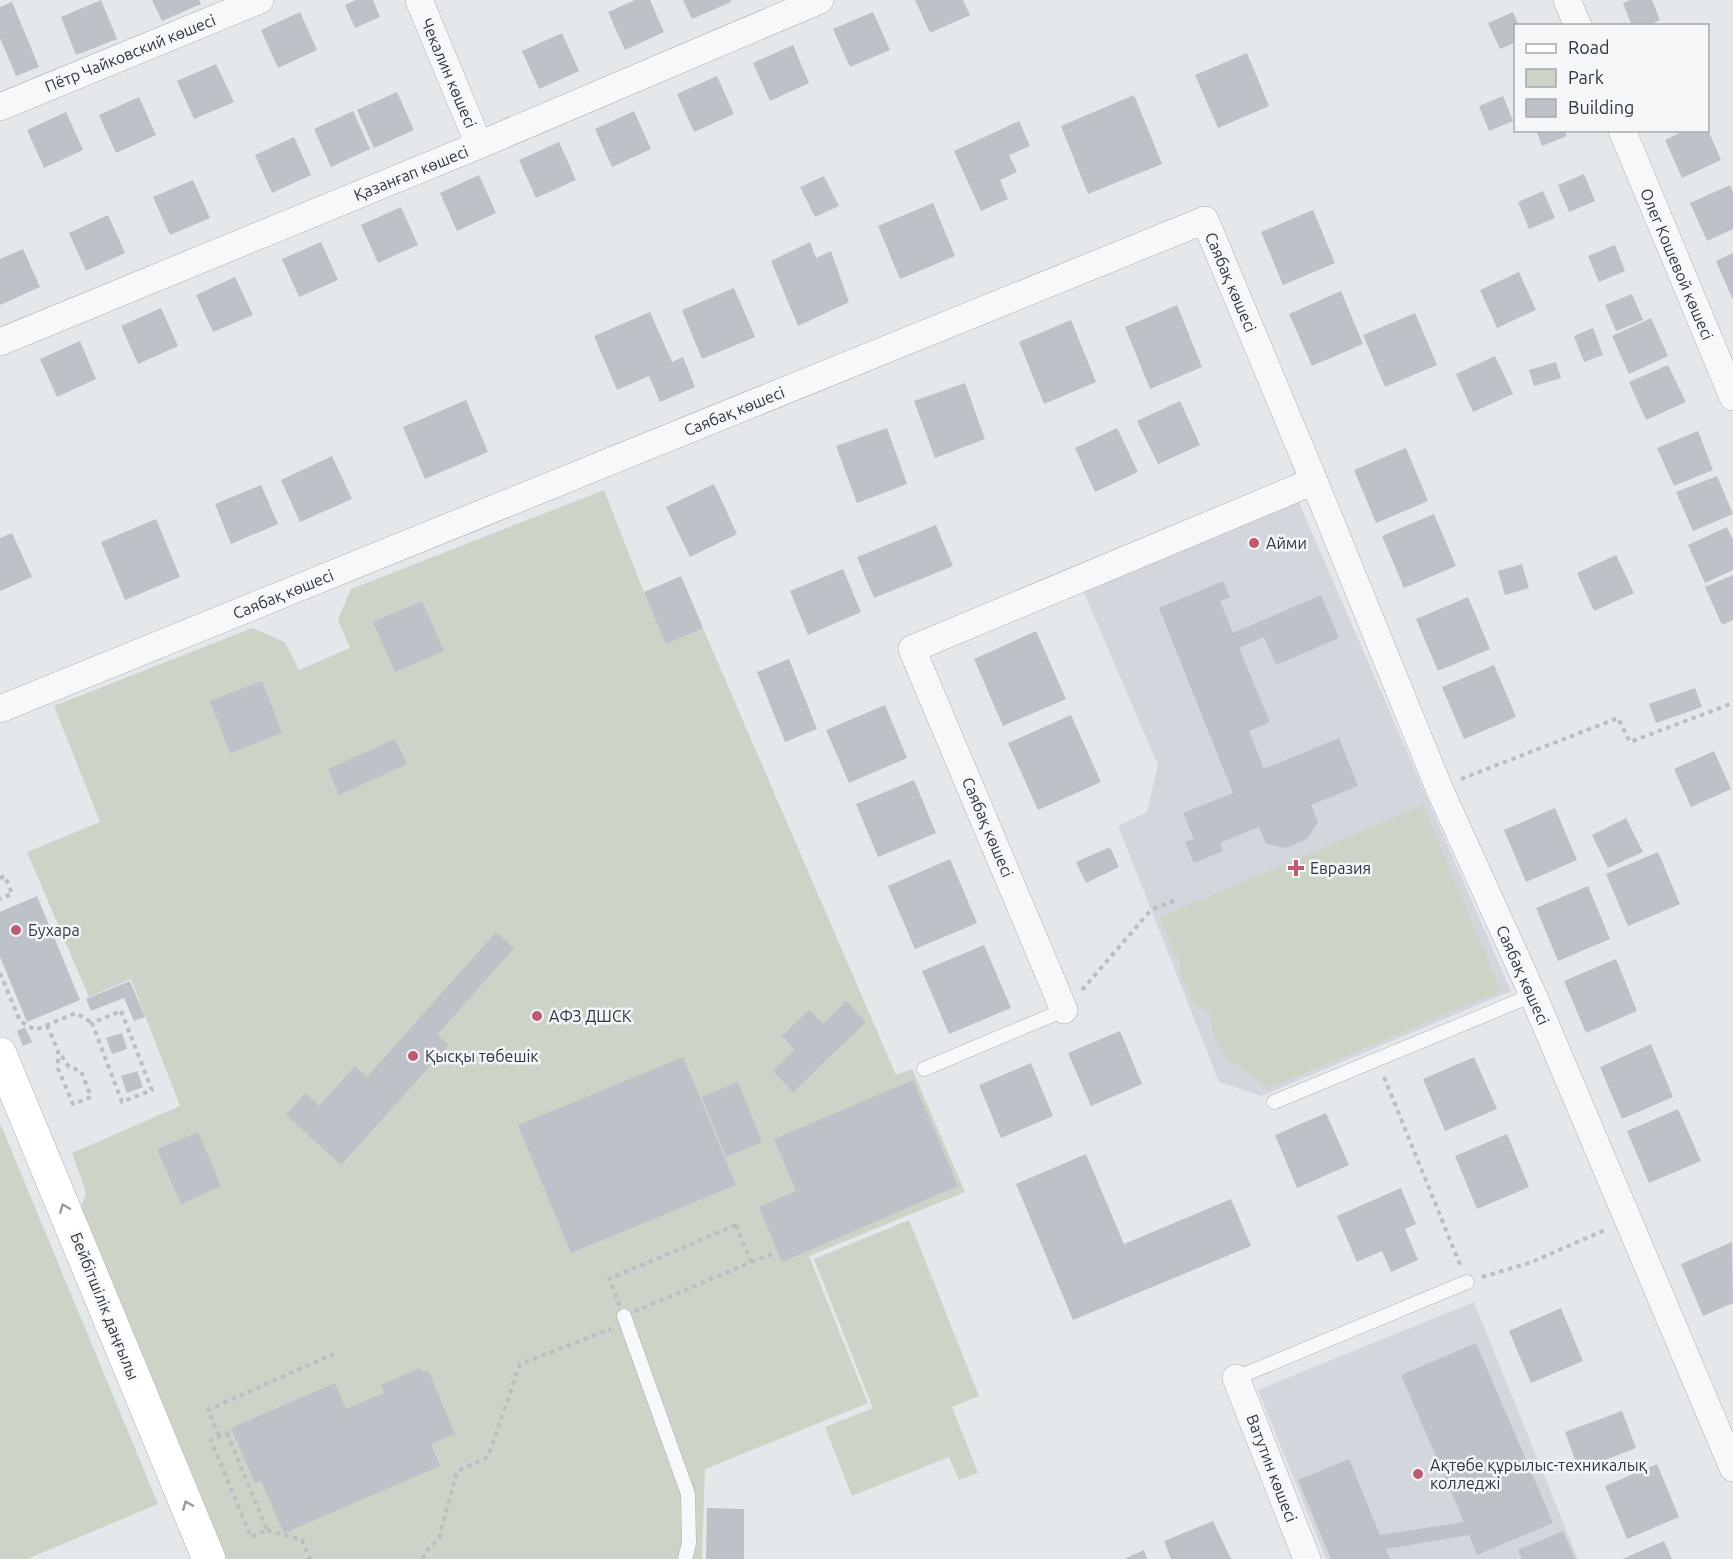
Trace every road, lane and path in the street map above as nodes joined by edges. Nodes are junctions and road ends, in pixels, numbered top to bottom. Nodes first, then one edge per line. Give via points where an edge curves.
1 (260, 0) edge
2 (419, 0) edge
3 (820, 0) edge
4 (1567, 0) edge
5 (1577, 24) edge
6 (0, 107) edge
7 (1623, 132) edge
8 (479, 145) junction
9 (0, 342) edge
10 (1733, 397) edge
11 (1314, 481) junction
12 (1733, 703) edge
13 (0, 709) edge
14 (1439, 788) junction
15 (0, 878) edge
16 (0, 899) edge
17 (1178, 899) dead end
18 (0, 974) edge
19 (1533, 995) junction
20 (1064, 1010) junction
21 (92, 1023) junction
22 (47, 1025) junction
23 (58, 1050) junction
24 (0, 1054) edge
25 (1377, 1059) junction
26 (924, 1070) dead end
27 (1274, 1102) dead end
28 (1628, 1220) junction
29 (774, 1253) dead end
30 (751, 1262) junction
31 (1467, 1282) junction
32 (625, 1320) junction
33 (333, 1354) dead end
34 (1236, 1378) joint
35 (219, 1436) junction
36 (1733, 1468) edge
37 (267, 1530) junction
38 (209, 1559) edge
39 (310, 1559) edge
40 (423, 1559) edge
41 (685, 1559) edge
42 (1307, 1559) edge

1 - 6 street, Пётр Чайковский көшесі
2 - 8 street, Чекалин көшесі
3 - 8 street, Қазанғап көшесі
4 - 5 street
7 - 10 street, Олег Кошевой көшесі
8 - 9 street, Қазанғап көшесі
11 - 13 street, Саябақ көшесі via 1204,220
11 - 14 street, Саябақ көшесі
11 - 20 street, Саябақ көшесі via 912,648
12 - 14 path via 1630,742 1618,718
14 - 19 street, Саябақ көшесі
15 - 16 path via 5,876 12,894
17 - 20 path via 1151,910
18 - 22 path via 20,1021 35,1030
19 - 25 lane
19 - 28 street, Саябақ көшесі
20 - 26 lane
21 - 21 path via 121,1011 152,1090 122,1102
21 - 22 path via 76,1013
22 - 23 path
23 - 23 path via 58,1069 73,1104 91,1097 81,1071 69,1067
38 -> 24 main road, Бейбітшілік даңғылы
25 - 27 lane
25 - 31 path
28 - 31 path via 1532,1262
28 - 36 street, Саябақ көшесі
29 - 30 path
30 - 32 path
30 - 32 path via 736,1225 609,1279
31 - 34 lane
32 - 40 path via 520,1364 488,1457 458,1471 439,1538
32 - 41 lane via 688,1494 689,1543
33 - 35 path via 208,1410
34 - 42 street, Ватутин көшесі
35 - 37 path via 227,1433
35 - 37 path via 211,1440 251,1537
37 - 39 path via 302,1540

